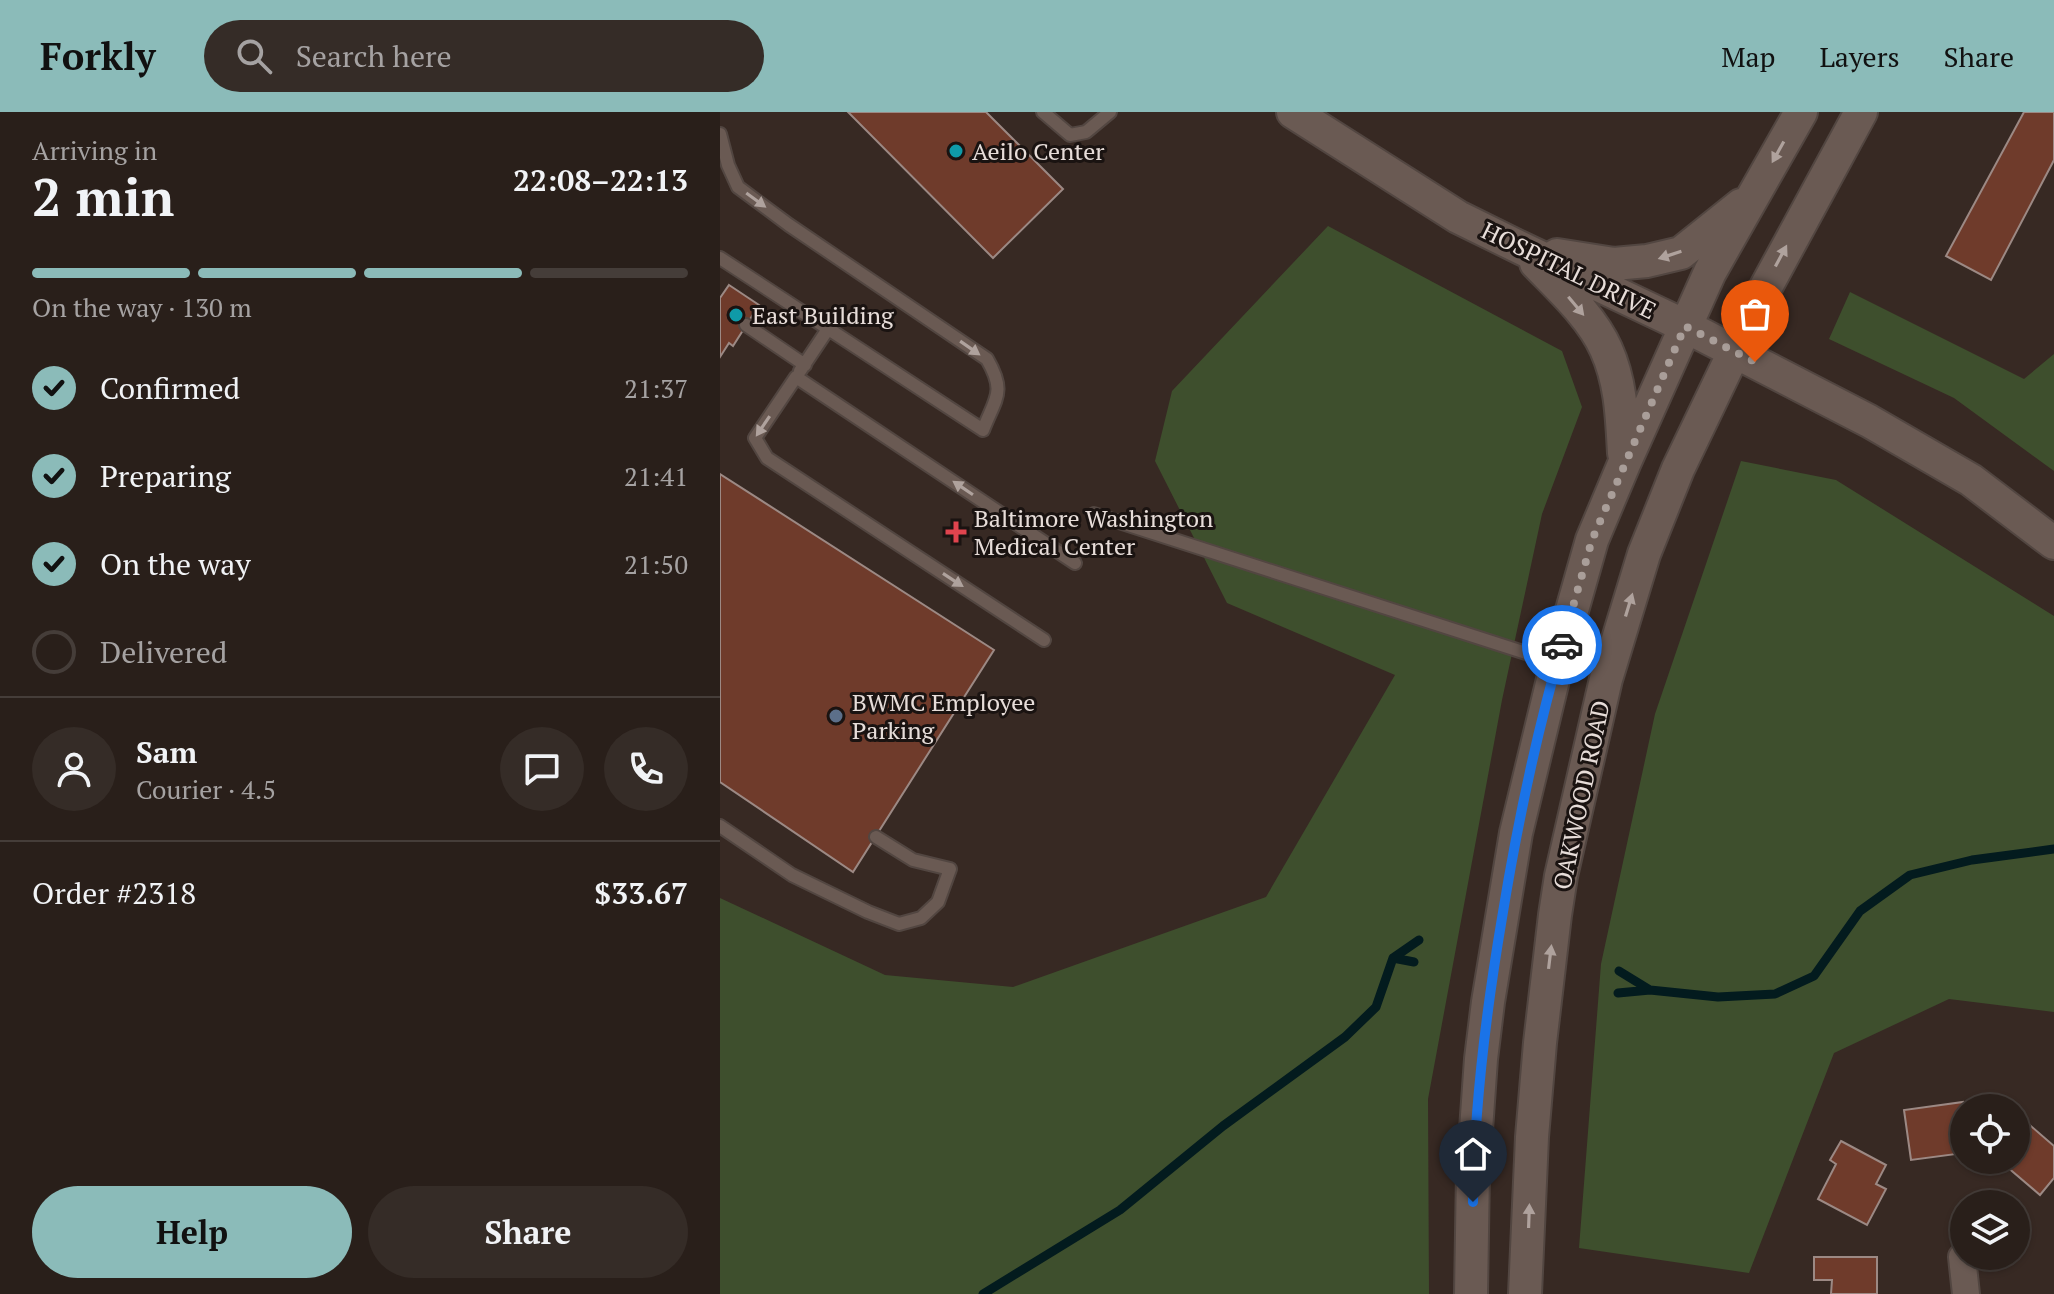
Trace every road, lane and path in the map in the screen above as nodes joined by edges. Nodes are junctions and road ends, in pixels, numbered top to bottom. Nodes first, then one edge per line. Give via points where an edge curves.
1 (1043, 112) edge
2 (1110, 112) edge
3 (1293, 112) edge
4 (1801, 112) edge
5 (1861, 112) edge
6 (720, 134) edge
7 (1756, 193) junction
8 (1523, 249) junction
9 (720, 258) edge
10 (746, 325) dead end
11 (1685, 326) junction
12 (828, 329) junction
13 (1733, 351) junction
14 (805, 365) junction
15 (796, 377) junction
16 (1624, 464) junction
17 (1094, 514) dead end
18 (2054, 543) edge
19 (1075, 563) dead end
20 (1044, 640) dead end
21 (1557, 663) junction
22 (1606, 679) junction
23 (720, 826) edge
24 (876, 837) dead end
25 (1963, 1270) edge
26 (1471, 1294) edge
27 (1525, 1294) edge
28 (1966, 1294) edge

1 - 2 lane via 1070,135 1086,132
3 - 8 street, HOSPITAL DRIVE via 1458,217
4 -> 7 street
13 -> 5 street, OAKWOOD ROAD
6 -> 12 lane via 738,187 987,359 999,391 983,430
7 -> 8 street via 1681,253 1614,264
7 - 11 street
8 - 11 street, HOSPITAL DRIVE
8 -> 16 street via 1578,307 1605,345 1622,412
9 - 12 lane
10 - 14 lane
11 - 13 street, HOSPITAL DRIVE
11 - 16 street
12 - 14 lane
13 - 18 street, HOSPITAL DRIVE via 1971,480
22 -> 13 street, OAKWOOD ROAD via 1644,554
14 - 15 lane
19 -> 15 lane
15 -> 20 lane via 755,438 767,458
16 - 21 street via 1592,540
17 - 21 lane
21 - 22 street
21 - 26 street via 1516,833 1488,1002 1473,1172
27 -> 22 street, OAKWOOD ROAD via 1533,1121 1555,915
23 - 24 lane via 792,875 868,912 899,924 921,918 938,902 950,869 913,860
25 - 28 street

